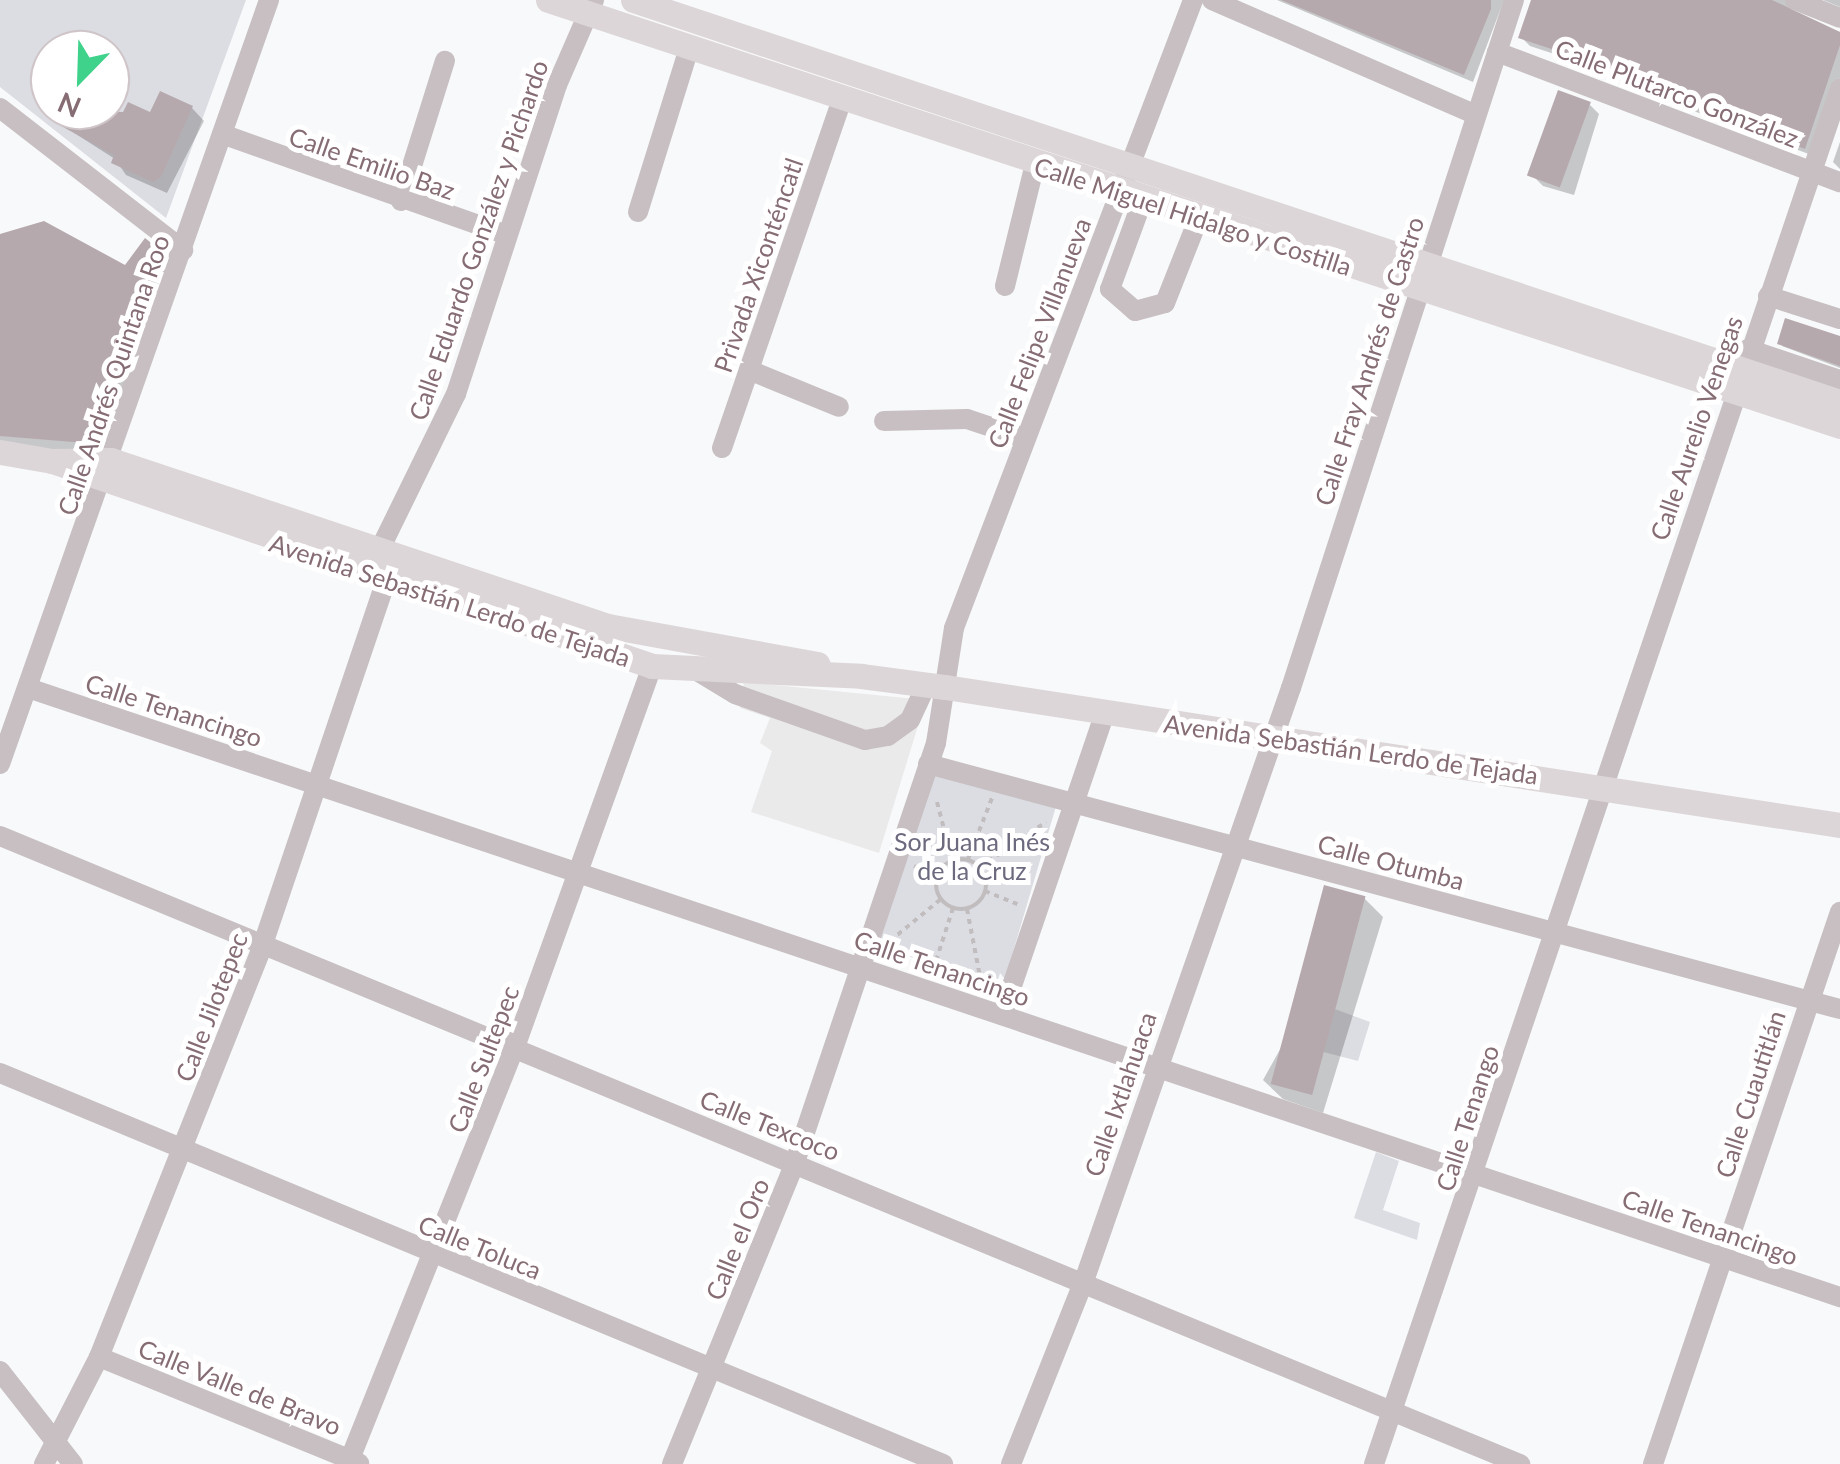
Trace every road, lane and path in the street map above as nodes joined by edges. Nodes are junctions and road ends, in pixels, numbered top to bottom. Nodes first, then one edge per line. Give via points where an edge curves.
1 (269, 0) edge
2 (548, 0) edge
3 (1194, 0) edge
4 (1212, 0) edge
5 (1514, 0) edge
6 (1794, 0) edge
7 (644, 2) edge
8 (590, 7) edge
9 (1840, 18) edge
10 (688, 48) junction
11 (1497, 52) junction
12 (445, 62) dead end
13 (1840, 89) edge
14 (842, 99) junction
15 (0, 108) edge
16 (1476, 115) junction
17 (222, 134) junction
18 (1131, 163) junction
19 (1035, 164) junction
20 (1810, 170) junction
21 (1840, 182) edge
22 (1132, 195) junction
23 (401, 202) junction
24 (638, 212) dead end
25 (1198, 218) junction
26 (507, 235) junction
27 (183, 250) junction
28 (1426, 264) junction
29 (1005, 286) dead end
30 (1416, 289) junction
31 (1768, 296) junction
32 (1840, 319) edge
33 (749, 370) junction
34 (1741, 370) junction
35 (1840, 380) edge
36 (1840, 402) edge
37 (839, 407) dead end
38 (884, 421) dead end
39 (1840, 426) edge
40 (1024, 438) junction
41 (722, 448) dead end
42 (0, 452) edge
43 (107, 472) junction
44 (380, 548) junction
45 (386, 580) junction
46 (652, 666) junction
47 (698, 671) junction
48 (861, 676) junction
49 (935, 686) junction
50 (28, 688) junction
51 (1106, 713) junction
52 (1272, 737) junction
53 (0, 764) edge
54 (928, 764) junction
55 (998, 783) junction
56 (318, 784) junction
57 (1601, 785) junction
58 (1075, 802) junction
59 (1840, 825) edge
60 (0, 836) edge
61 (1232, 845) junction
62 (968, 859) junction
63 (952, 860) junction
64 (980, 867) junction
65 (577, 874) junction
66 (985, 892) junction
67 (940, 900) junction
68 (953, 908) junction
69 (967, 909) junction
70 (1038, 911) junction
71 (1840, 912) edge
72 (1553, 931) junction
73 (263, 944) junction
74 (860, 966) junction
75 (926, 988) junction
76 (1807, 1000) junction
77 (1840, 1009) edge
78 (994, 1012) junction
79 (516, 1047) junction
80 (1154, 1068) junction
81 (0, 1073) edge
82 (182, 1151) junction
83 (795, 1162) junction
84 (1476, 1174) junction
85 (435, 1255) junction
86 (1722, 1257) junction
87 (1084, 1281) junction
88 (1840, 1297) edge
89 (100, 1356) junction
90 (712, 1369) junction
91 (0, 1371) edge
92 (1394, 1413) junction
93 (56, 1442) junction
94 (353, 1462) edge
95 (44, 1464) edge
96 (73, 1464) edge
97 (672, 1464) edge
98 (943, 1464) edge
99 (1011, 1464) edge
100 (1374, 1464) edge
101 (1520, 1464) edge
102 (1653, 1464) edge

1 - 17 street, Calle Andrés Quintana Roo
2 - 8 main road, Calle Miguel Hidalgo y Costilla
3 - 18 street, Calle Felipe Villanueva
4 - 16 street
5 - 11 street, Calle Fray Andrés de Castro
6 - 9 street
7 - 18 main road, Calle Miguel Hidalgo y Costilla
8 - 10 main road, Calle Miguel Hidalgo y Costilla
8 - 26 street, Calle Eduardo González y Pichardo
10 - 14 main road, Calle Miguel Hidalgo y Costilla
10 - 24 street
11 - 16 street, Calle Fray Andrés de Castro
11 - 20 street, Calle Plutarco González
12 - 23 street
13 - 20 street, Calle Aurelio Venegas
14 - 19 main road, Calle Miguel Hidalgo y Costilla
14 - 33 street, Privada Xiconténcatl
15 - 27 street
16 - 28 street, Calle Fray Andrés de Castro
17 - 23 street, Calle Emilio Baz
17 - 27 street, Calle Andrés Quintana Roo
18 - 22 street, Calle Felipe Villanueva
18 - 28 main road, Calle Miguel Hidalgo y Costilla
19 - 22 main road, Calle Miguel Hidalgo y Costilla
19 - 29 street
20 - 21 street, Calle Plutarco González
20 - 31 street, Calle Aurelio Venegas
22 - 25 main road, Calle Miguel Hidalgo y Costilla
22 - 25 street via 1110,289 1135,311 1165,303
22 - 40 street, Calle Felipe Villanueva
23 - 26 street, Calle Emilio Baz
25 - 30 main road, Calle Miguel Hidalgo y Costilla
26 - 44 street, Calle Eduardo González y Pichardo via 456,394
27 - 43 street, Calle Andrés Quintana Roo
28 - 30 street, Calle Fray Andrés de Castro
28 - 34 main road, Calle Miguel Hidalgo y Costilla
30 - 34 main road, Calle Miguel Hidalgo y Costilla
30 - 52 street, Calle Fray Andrés de Castro
31 - 32 street
31 - 34 street, Calle Aurelio Venegas
33 - 37 street
33 - 41 street, Privada Xiconténcatl
34 - 35 street
34 - 36 main road, Calle Miguel Hidalgo y Costilla
34 - 39 main road, Calle Miguel Hidalgo y Costilla
34 - 57 street, Calle Aurelio Venegas
38 - 40 street via 967,419
40 - 49 street, Calle Felipe Villanueva
42 - 43 main road, Avenida Sebastián Lerdo de Tejada
43 - 44 main road, Avenida Sebastián Lerdo de Tejada
43 - 45 main road, Avenida Sebastián Lerdo de Tejada
43 - 50 street, Calle Andrés Quintana Roo
44 - 48 main road, Avenida Sebastián Lerdo de Tejada via 637,634
45 - 46 main road, Avenida Sebastián Lerdo de Tejada
45 - 56 street, Calle Jilotepec
46 - 47 main road, Avenida Sebastián Lerdo de Tejada
46 - 65 street, Calle Sultepec
47 - 48 main road, Avenida Sebastián Lerdo de Tejada
47 - 49 street via 735,694 865,740 888,736 910,720
48 - 49 main road, Avenida Sebastián Lerdo de Tejada
49 - 51 main road, Avenida Sebastián Lerdo de Tejada
49 - 54 street, Calle el Oro
50 - 53 street, Calle Andrés Quintana Roo
50 - 56 street, Calle Tenancingo
51 - 52 main road, Avenida Sebastián Lerdo de Tejada
51 - 58 street
52 - 57 main road, Avenida Sebastián Lerdo de Tejada
52 - 61 street, Calle Ixtlahuaca
54 - 55 street, Calle Otumba
54 - 63 path
54 - 74 street, Calle el Oro
55 - 58 street, Calle Otumba
55 - 62 path
56 - 65 street, Calle Tenancingo
56 - 73 street, Calle Jilotepec
57 - 59 main road, Avenida Sebastián Lerdo de Tejada
57 - 72 street, Calle Tenango
58 - 61 street, Calle Otumba
58 - 64 path
58 - 70 street
60 - 73 street, Calle Texcoco
61 - 72 street, Calle Otumba
61 - 80 street, Calle Ixtlahuaca
62 - 63 path
62 - 64 path
63 - 67 path via 937,876
64 - 66 path
65 - 74 street, Calle Tenancingo
65 - 79 street, Calle Sultepec
66 - 69 path
66 - 70 path
67 - 68 path
67 - 74 path
68 - 69 path
68 - 75 path
69 - 78 path
70 - 78 street
71 - 76 street, Calle Cuautitlán
72 - 76 street, Calle Otumba
72 - 84 street, Calle Tenango
73 - 79 street, Calle Texcoco
73 - 82 street, Calle Jilotepec
74 - 75 street, Calle Tenancingo
74 - 83 street, Calle el Oro
75 - 78 street, Calle Tenancingo
76 - 77 street, Calle Otumba
76 - 86 street, Calle Cuautitlán
78 - 80 street, Calle Tenancingo
79 - 83 street, Calle Texcoco
79 - 85 street, Calle Sultepec
80 - 84 street, Calle Tenancingo
80 - 87 street, Calle Ixtlahuaca
81 - 82 street, Calle Toluca
82 - 85 street, Calle Toluca
82 - 89 street, Calle Jilotepec
83 - 87 street, Calle Texcoco
83 - 90 street, Calle el Oro
84 - 86 street, Calle Tenancingo
84 - 92 street, Calle Tenango
85 - 90 street, Calle Toluca
85 - 94 street, Calle Sultepec
86 - 88 street, Calle Tenancingo
86 - 102 street, Calle Cuautitlán
87 - 92 street, Calle Texcoco
87 - 99 street, Calle Ixtlahuaca
89 - 93 street, Calle Jilotepec
89 - 94 street, Calle Valle de Bravo
90 - 97 street, Calle el Oro
90 - 98 street, Calle Toluca
91 - 93 street
92 - 100 street, Calle Tenango
92 - 101 street, Calle Texcoco
93 - 95 street, Calle Jilotepec
93 - 96 street

